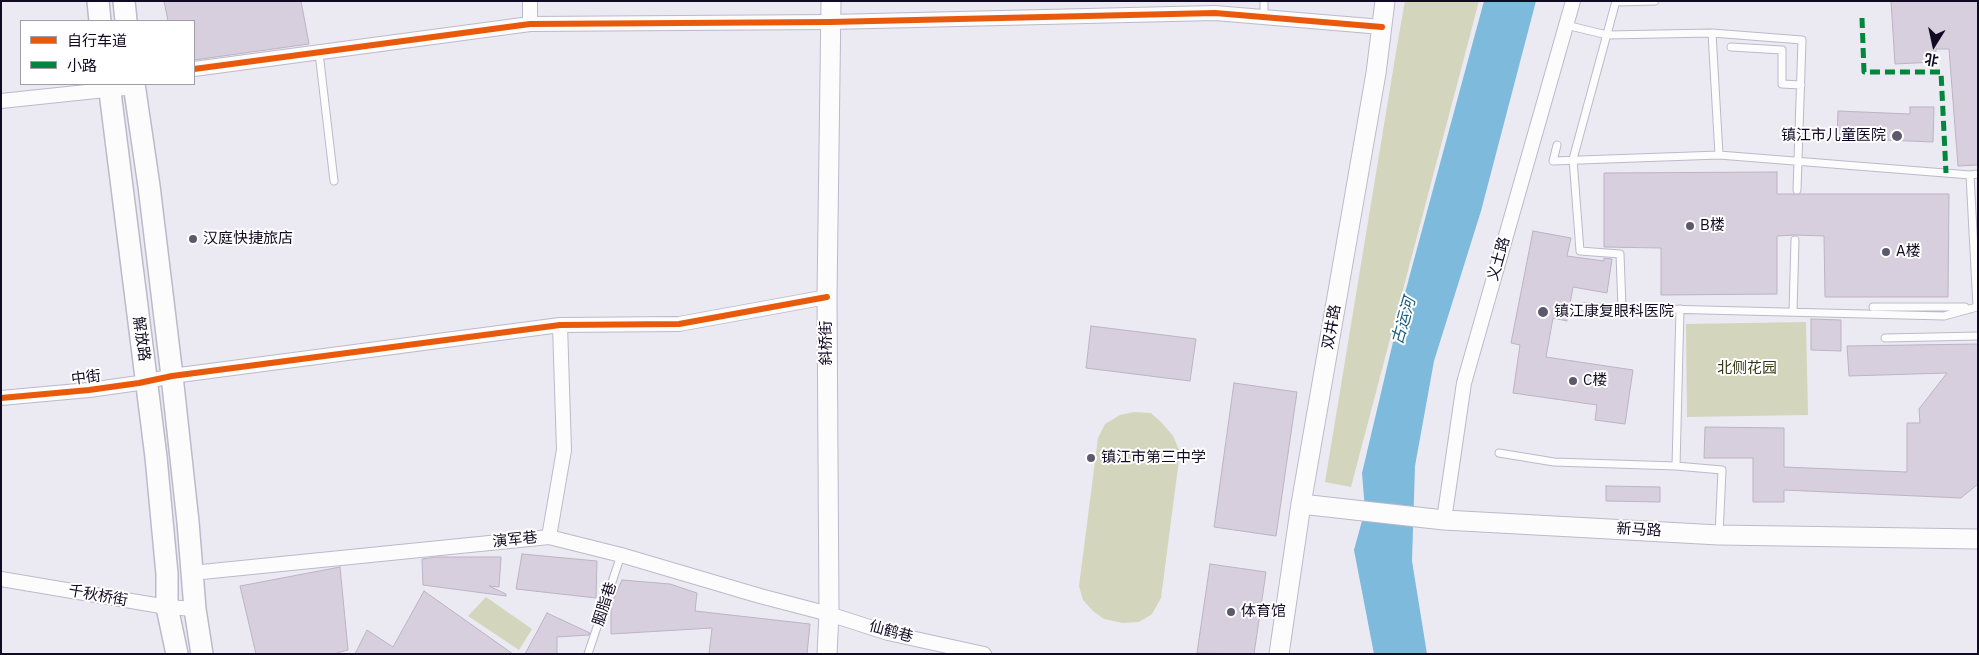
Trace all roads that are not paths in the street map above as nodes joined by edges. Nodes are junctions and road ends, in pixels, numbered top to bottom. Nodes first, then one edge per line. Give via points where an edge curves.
1 (98, 1) edge
2 (124, 1) edge
3 (530, 1) edge
4 (831, 1) edge
5 (1264, 1) edge
6 (1385, 1) edge
7 (1573, 1) edge
8 (1655, 1) edge
9 (1616, 2) edge
10 (1264, 17) junction
11 (100, 20) edge
12 (126, 20) edge
13 (830, 22) junction
14 (530, 24) junction
15 (1566, 25) junction
16 (1382, 27) junction
17 (1712, 33) junction
18 (1607, 35) junction
19 (1731, 46) dead end
20 (319, 53) junction
21 (195, 69) edge
22 (1801, 85) junction
23 (134, 86) edge
24 (109, 87) edge
25 (1, 101) edge
26 (1557, 145) dead end
27 (1720, 155) junction
28 (1572, 159) junction
29 (1797, 161) junction
30 (1974, 174) edge
31 (334, 181) dead end
32 (1797, 190) dead end
33 (1795, 240) dead end
34 (827, 297) junction
35 (1584, 307) dead end
36 (1873, 307) dead end
37 (1977, 307) edge
38 (1622, 308) junction
39 (1680, 310) junction
40 (1793, 312) junction
41 (560, 325) junction
42 (1978, 336) edge
43 (1885, 338) dead end
44 (172, 376) junction
45 (147, 382) junction
46 (1, 398) edge
47 (1499, 453) dead end
48 (1676, 466) junction
49 (1301, 504) junction
50 (1444, 520) junction
51 (1719, 535) junction
52 (549, 537) junction
53 (1978, 539) edge
54 (621, 555) junction
55 (192, 573) junction
56 (1, 579) edge
57 (167, 607) junction
58 (195, 609) junction
59 (829, 614) junction
60 (177, 654) edge
61 (202, 654) edge
62 (588, 654) edge
63 (827, 654) edge
64 (984, 654) edge
65 (1279, 654) edge

1 - 11 main road
2 - 12 main road
3 - 14 street
4 - 13 street, 斜桥街
5 - 10 lane
6 - 16 street, 双井路
7 - 15 street, 义土路
8 - 9 lane
9 - 18 lane
10 - 13 street via 1215,14
10 - 16 street
13 - 14 street
13 - 34 street, 斜桥街
14 - 20 street
15 - 18 lane
15 - 50 street, 义土路 via 1464,383
16 - 49 street, 双井路
17 - 18 lane
17 - 22 lane via 1802,40
17 - 27 lane
18 - 28 lane
19 - 22 lane via 1782,50 1782,84
20 - 21 street
20 - 31 lane
22 - 29 lane
23 - 24 street
23 - 44 main road, 解放路
24 - 25 street
24 - 45 main road, 解放路
26 - 28 lane via 1553,161
27 - 28 lane
27 - 29 lane
28 - 38 lane via 1580,251 1620,254
29 - 30 lane
29 - 32 lane
30 - 37 lane
33 - 40 lane
34 - 41 street, 中街 via 680,324
34 - 59 street, 斜桥街
35 - 38 lane
36 - 37 lane
37 - 40 lane via 1944,316
38 - 39 lane
39 - 40 lane
39 - 48 lane
41 - 44 street, 中街
41 - 52 street via 564,450
42 - 43 lane
44 - 45 street, 中街
44 - 55 main road, 解放路
45 - 46 street, 中街
45 - 57 main road, 解放路 via 163,524
47 - 48 lane via 1554,462
48 - 51 lane via 1722,470
49 - 50 street, 新马路
49 - 65 street, 双井路
50 - 51 street, 新马路
51 - 53 street, 新马路
52 - 54 street, 演军巷
52 - 55 street, 演军巷
54 - 59 street, 演军巷
54 - 62 lane, 胭脂巷
55 - 58 main road, 解放路
56 - 57 street, 千秋桥街
57 - 58 street, 千秋桥街
57 - 60 main road, 解放路
58 - 61 main road, 解放路
59 - 63 street, 斜桥街
59 - 64 street, 仙鹤巷 via 888,633

